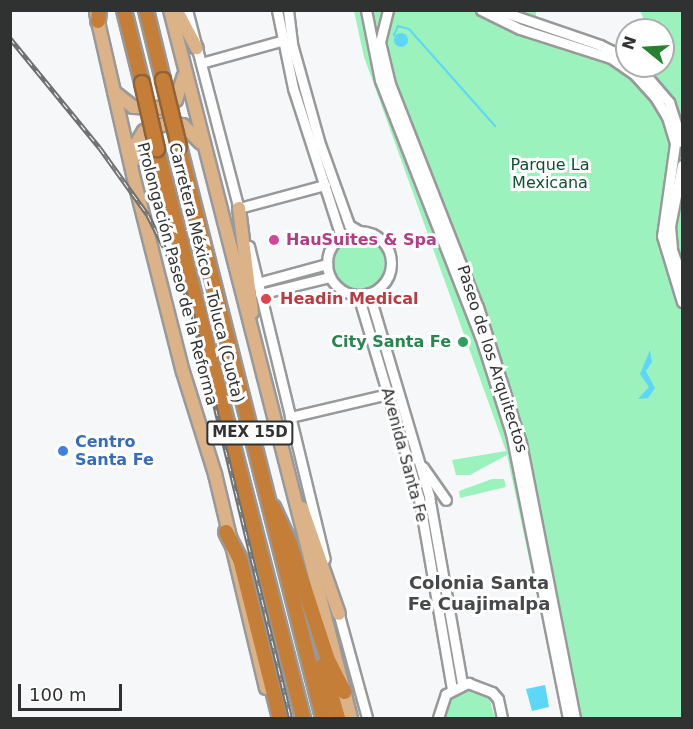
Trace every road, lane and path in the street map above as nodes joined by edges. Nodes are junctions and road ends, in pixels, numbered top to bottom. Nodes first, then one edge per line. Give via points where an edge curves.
1 (124, 10) edge
2 (146, 10) edge
3 (188, 10) edge
4 (277, 10) edge
5 (288, 10) edge
6 (366, 10) edge
7 (388, 10) edge
8 (481, 10) edge
9 (498, 10) edge
10 (173, 12) edge
11 (97, 14) edge
12 (517, 23) junction
13 (281, 41) junction
14 (197, 48) junction
15 (615, 52) edge
16 (201, 63) junction
17 (185, 67) junction
18 (648, 78) edge
19 (113, 91) junction
20 (682, 142) edge
21 (206, 151) junction
22 (682, 165) edge
23 (133, 175) junction
24 (424, 181) junction
25 (325, 185) junction
26 (239, 208) junction
27 (359, 231) junction
28 (666, 236) junction
29 (341, 237) junction
30 (327, 264) junction
31 (330, 277) junction
32 (682, 278) edge
33 (257, 283) junction
34 (369, 293) junction
35 (260, 294) junction
36 (358, 295) junction
37 (682, 302) edge
38 (252, 332) junction
39 (388, 394) junction
40 (290, 417) junction
41 (418, 459) junction
42 (285, 467) junction
43 (266, 496) junction
44 (446, 500) dead end
45 (226, 532) junction
46 (285, 573) junction
47 (547, 601) junction
48 (339, 614) junction
49 (462, 684) junction
50 (452, 689) junction
51 (344, 692) junction
52 (273, 718) edge
53 (280, 718) edge
54 (303, 718) edge
55 (323, 718) edge
56 (338, 718) edge
57 (351, 718) edge
58 (367, 718) edge
59 (438, 718) edge
60 (502, 718) edge
61 (568, 718) edge
62 (575, 718) edge

1 - 54 highway, Carretera México - Toluca (Cuota) / MEX 15D, bridge
2 - 43 highway, Carretera México - Toluca (Cuota) / MEX 15D, bridge
3 - 14 street
4 - 13 street
5 - 27 street via 292,44 319,141 349,225
6 - 24 street, Paseo de los Arquitectos via 380,80
7 - 24 street, Paseo de los Arquitectos via 380,35 381,51
8 - 12 street
9 - 12 street
10 - 14 main road
10 - 17 main road
11 - 19 main road, Prolongación Paseo de la Reforma
12 - 15 street
12 - 28 street via 610,58 635,75 655,97 667,117 675,144
13 - 16 street
13 - 25 street
14 - 16 street
16 - 26 street
17 - 19 main road via 183,90 176,100 160,108 133,108
17 - 21 main road
18 - 20 street via 669,102
19 - 23 main road, Prolongación Paseo de la Reforma
21 - 23 main road via 193,131 168,123 144,131 133,149
21 - 38 main road
22 - 28 street
23 - 45 main road, Prolongación Paseo de la Reforma via 183,372 215,474
24 - 47 street, Paseo de los Arquitectos via 478,307 520,453
25 - 26 street
25 - 29 street
26 - 33 street
26 - 38 main road via 252,300
27 - 29 street
27 - 34 street via 369,232 385,244 391,263 385,282
28 - 32 street
28 - 37 street
29 - 30 street via 329,253
30 - 31 street
30 - 33 street
31 - 35 street
31 - 36 street via 342,290
33 - 35 street
34 - 36 street
34 - 41 street, Avenida Santa Fe
35 - 40 street
36 - 39 street, Avenida Santa Fe
38 - 42 main road
39 - 40 street
39 - 50 street, Avenida Santa Fe via 419,498
40 - 48 street
41 - 44 street
41 - 49 street, Avenida Santa Fe via 429,496
42 - 48 main road
42 - 51 main road
43 - 46 highway, Carretera México - Toluca (Cuota) / MEX 15D
43 - 51 highway via 282,522 317,633
45 - 52 main road, Prolongación Paseo de la Reforma
45 - 53 highway via 240,559
46 - 55 highway, Carretera México - Toluca (Cuota) / MEX 15D
46 - 56 highway via 299,598
47 - 61 street, Paseo de los Arquitectos
47 - 62 street, Paseo de los Arquitectos
48 - 58 street
49 - 50 street
49 - 60 street via 474,683 492,692 498,699
50 - 59 street via 441,701
51 - 57 main road

